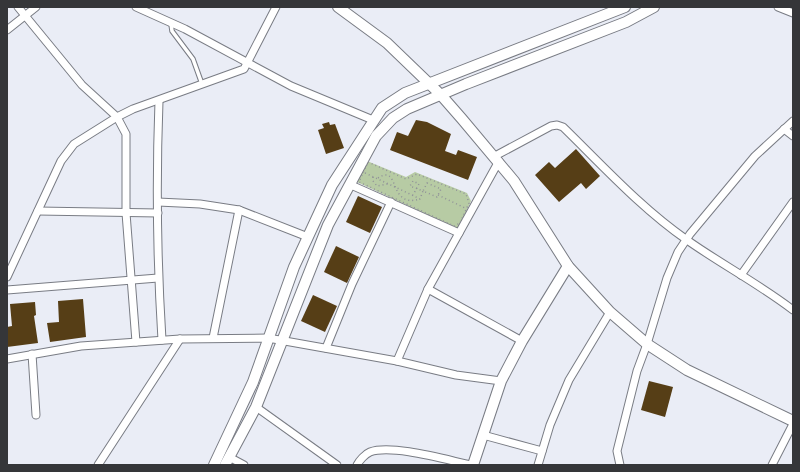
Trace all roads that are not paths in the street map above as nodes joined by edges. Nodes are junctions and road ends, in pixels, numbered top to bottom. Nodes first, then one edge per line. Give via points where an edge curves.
1 (18, 7) edge
2 (36, 7) edge
3 (136, 7) edge
4 (276, 7) edge
5 (338, 7) edge
6 (625, 7) edge
7 (654, 7) edge
8 (778, 7) edge
9 (793, 12) edge
10 (26, 16) junction
11 (171, 23) junction
12 (7, 30) edge
13 (248, 63) junction
14 (202, 84) junction
15 (429, 85) junction
16 (441, 95) junction
17 (159, 101) junction
18 (117, 117) junction
19 (373, 120) junction
20 (793, 121) edge
21 (784, 129) junction
22 (793, 136) edge
23 (497, 159) junction
24 (351, 185) junction
25 (158, 202) junction
26 (391, 202) junction
27 (793, 202) edge
28 (239, 210) junction
29 (38, 211) junction
30 (126, 213) junction
31 (158, 213) junction
32 (459, 233) junction
33 (308, 237) junction
34 (686, 240) junction
35 (568, 266) junction
36 (741, 275) junction
37 (7, 276) edge
38 (158, 278) junction
39 (132, 279) junction
40 (428, 289) junction
41 (7, 290) edge
42 (793, 310) edge
43 (610, 312) junction
44 (212, 338) junction
45 (268, 338) junction
46 (180, 339) junction
47 (282, 339) junction
48 (162, 340) junction
49 (522, 341) junction
50 (136, 342) junction
51 (647, 344) junction
52 (326, 348) junction
53 (32, 354) junction
54 (7, 359) edge
55 (397, 361) junction
56 (501, 381) junction
57 (256, 407) junction
58 (36, 415) dead end
59 (792, 420) edge
60 (483, 435) junction
61 (542, 451) junction
62 (227, 461) edge
63 (98, 465) edge
64 (214, 465) edge
65 (244, 465) edge
66 (338, 465) edge
67 (357, 465) edge
68 (472, 465) edge
69 (538, 465) edge
70 (620, 465) edge
71 (772, 465) edge

1 - 10 street
2 - 10 street
3 - 11 street
4 - 13 street
5 - 15 main road via 387,43
6 - 15 main road
7 - 16 main road via 626,22
8 - 9 street
10 - 12 street
10 - 18 street via 82,85
11 - 13 street
11 - 14 lane via 172,31 193,59
13 - 14 street via 244,70
13 - 19 street via 291,86
14 - 17 street
15 - 16 main road
15 - 19 main road via 405,93 382,108
16 - 23 main road
16 - 24 main road via 407,109 393,118 376,136
17 - 18 street
17 - 25 street
18 - 29 street via 74,144 62,160
18 - 30 street via 126,134
19 - 33 main road via 332,185
20 - 21 street
21 - 22 street
21 - 34 street via 755,156
23 - 32 street
23 - 34 street via 552,126 563,127 651,212
23 - 35 main road via 530,204
24 - 26 street
24 - 47 main road via 328,225
25 - 28 street via 200,204
25 - 31 street
26 - 32 street
26 - 52 street via 352,284
27 - 36 street
28 - 33 street
28 - 44 street
29 - 30 street
29 - 37 street
30 - 31 street
30 - 39 street
31 - 38 street
32 - 40 street
33 - 45 main road
34 - 36 street
34 - 51 street via 672,265
35 - 43 main road
35 - 49 main road
36 - 42 street
38 - 39 street
38 - 48 street
39 - 41 street
39 - 50 street
40 - 49 street
40 - 55 street
43 - 51 main road
43 - 61 street via 569,380
44 - 45 street
44 - 46 street
45 - 47 street
45 - 64 main road via 253,382
46 - 48 street
46 - 63 street
47 - 52 street
47 - 57 main road
48 - 50 street
49 - 56 main road
50 - 53 street via 81,346
51 - 59 main road via 687,370
51 - 70 street via 623,425 617,452
52 - 55 street
53 - 54 street
53 - 58 street
55 - 56 street
56 - 60 main road
57 - 62 main road
57 - 66 street
59 - 71 street
60 - 61 street
60 - 68 main road
61 - 69 street
62 - 65 street
67 - 68 street via 369,452 383,450 403,451

